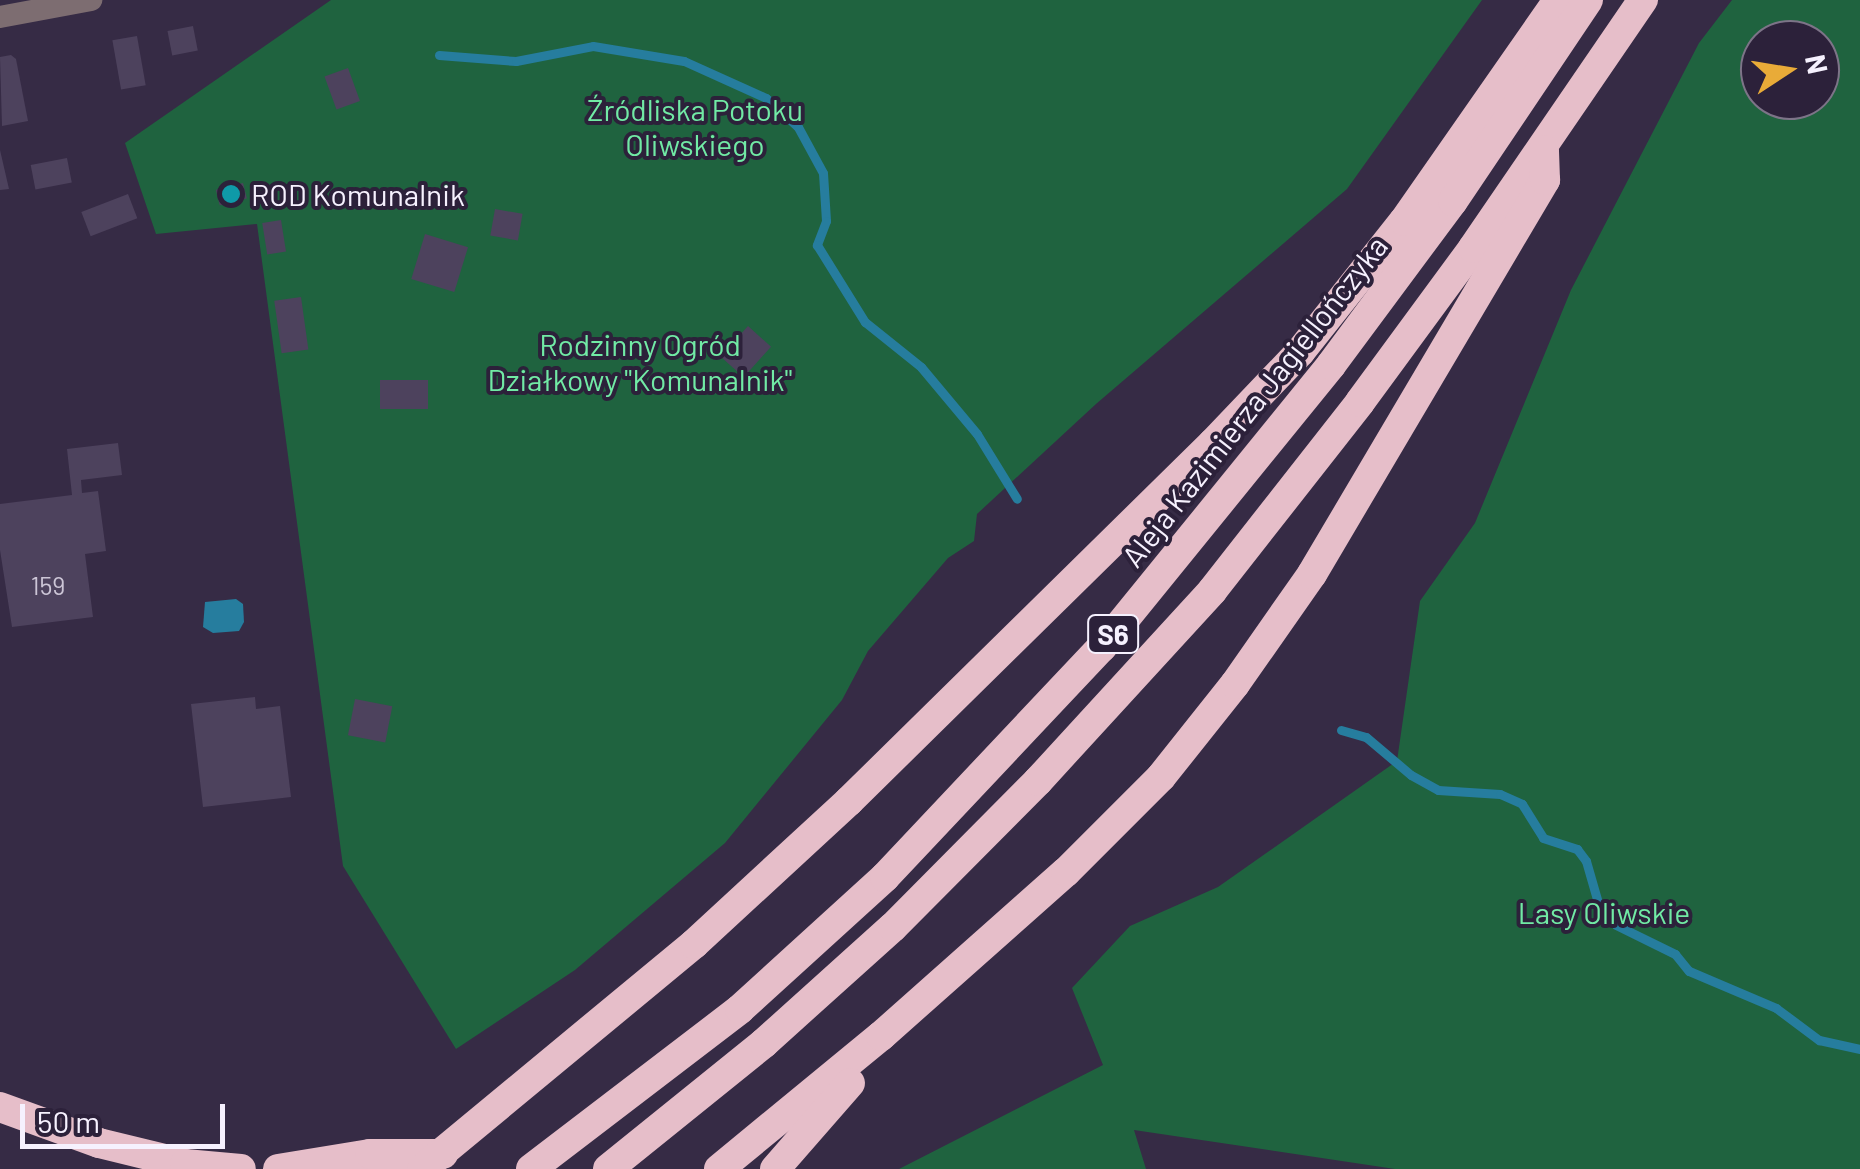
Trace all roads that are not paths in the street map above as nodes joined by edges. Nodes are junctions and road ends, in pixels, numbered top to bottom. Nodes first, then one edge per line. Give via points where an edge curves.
1 (91, 0) edge
2 (1558, 0) edge
3 (1588, 0) edge
4 (1643, 0) edge
5 (0, 17) edge
6 (1544, 146) junction
7 (881, 1036) junction
8 (0, 1107) edge
9 (432, 1161) edge
10 (241, 1169) edge
11 (278, 1169) edge
12 (531, 1169) edge
13 (608, 1169) edge
14 (719, 1169) edge
15 (776, 1169) edge

1 - 5 street
2 - 9 highway via 1404,221 1300,352 1213,443 694,944
3 - 12 highway, Aleja Kazimierza Jagiellończyka / S6 via 1453,201 1331,365 1102,647 884,877 740,1009
4 - 6 highway, S6
6 - 7 highway via 1545,180 1536,196 1312,574 1236,684 1162,777
6 - 13 highway, S6 via 1360,402 1212,591 893,927
7 - 14 highway
7 - 15 highway via 877,1054
8 - 10 highway via 116,1147
9 - 11 highway via 370,1154

